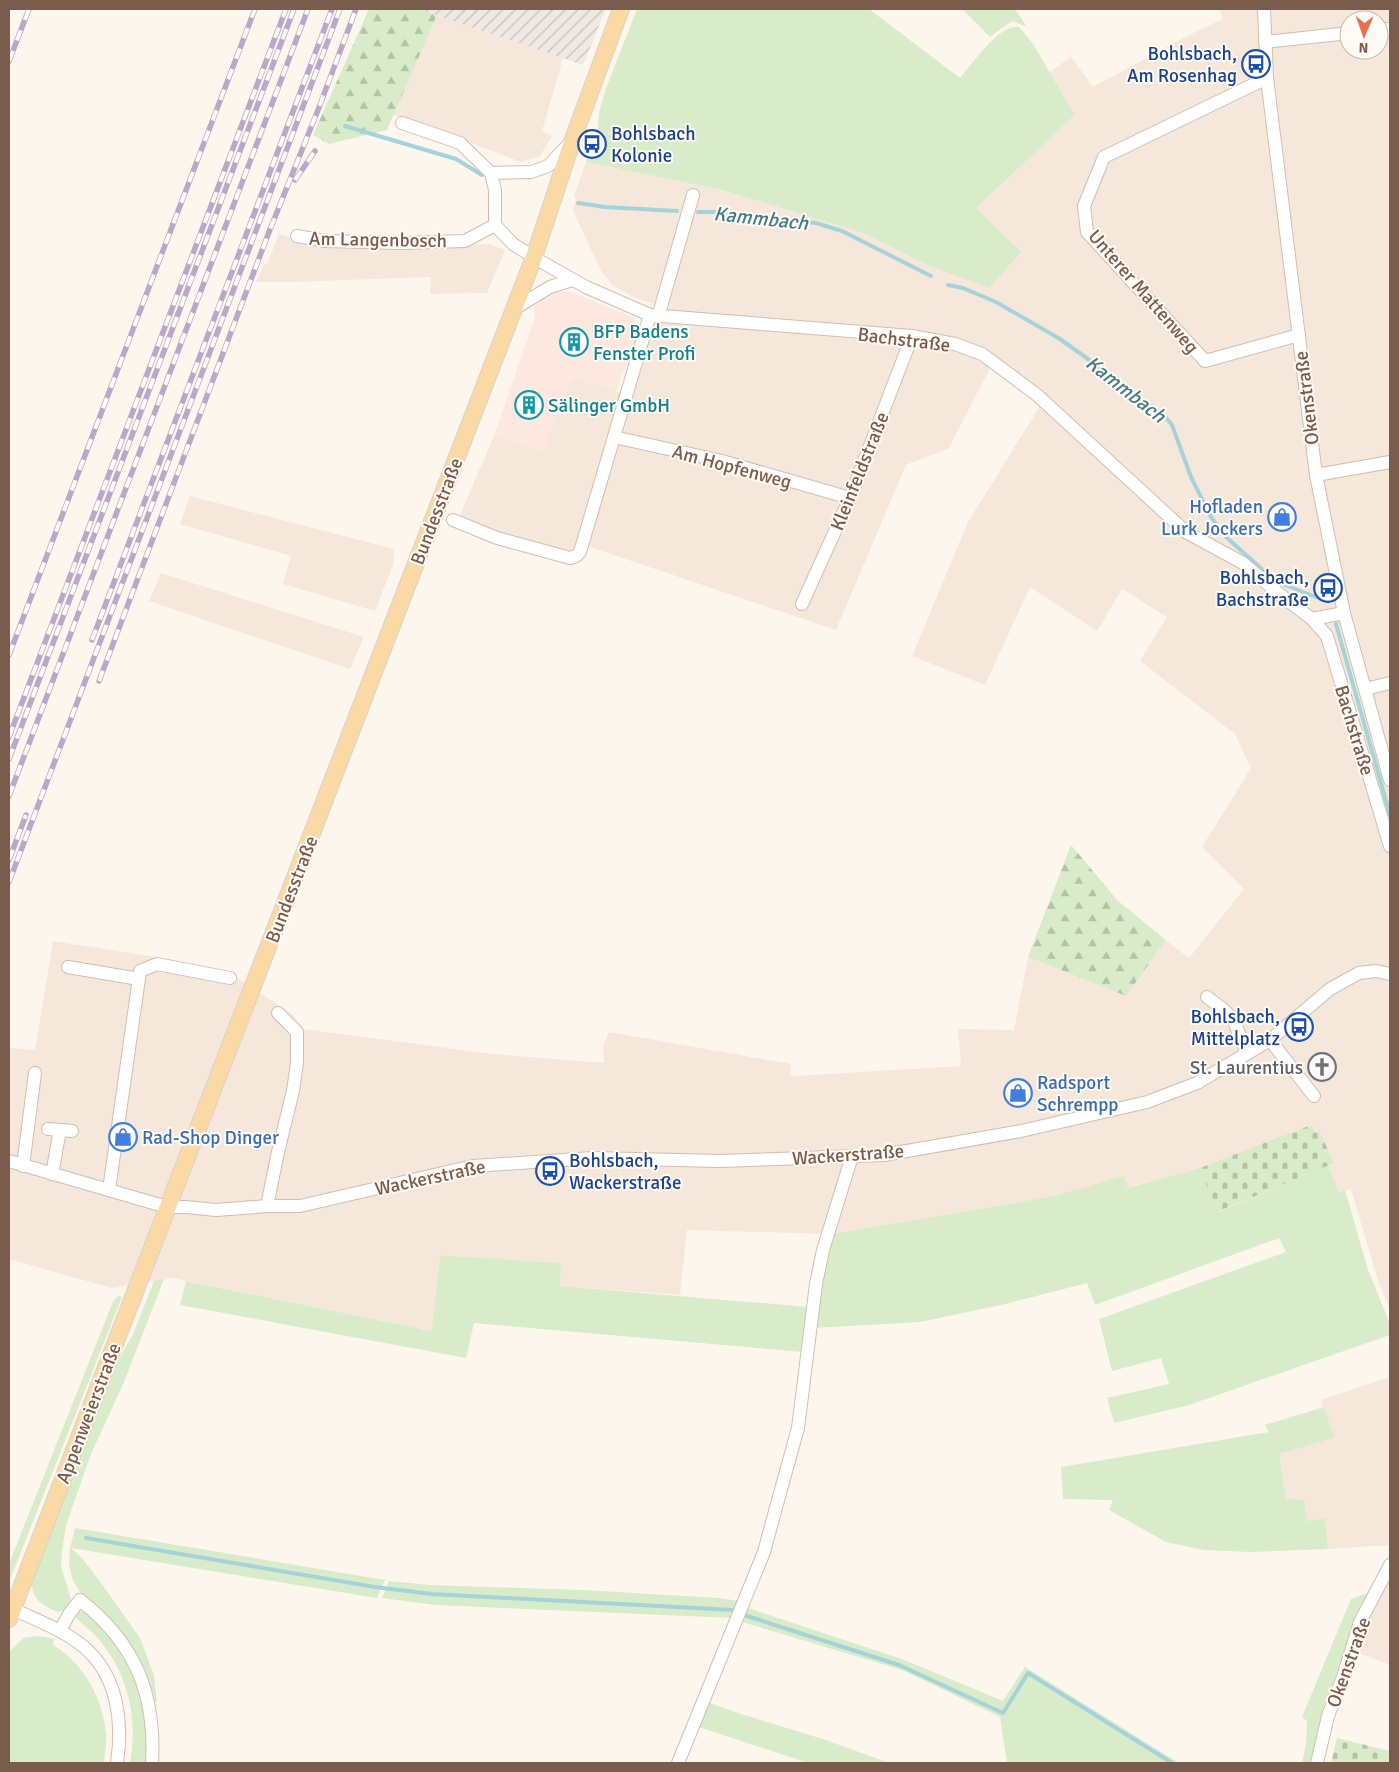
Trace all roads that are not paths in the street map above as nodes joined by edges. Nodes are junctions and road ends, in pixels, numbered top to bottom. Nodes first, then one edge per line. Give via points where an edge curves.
1 (621, 9) edge
2 (1264, 9) edge
3 (1339, 33) edge
4 (1264, 42) junction
5 (1267, 78) junction
6 (402, 123) dead end
7 (574, 139) junction
8 (491, 173) junction
9 (693, 196) dead end
10 (495, 225) junction
11 (297, 236) dead end
12 (534, 257) junction
13 (572, 280) junction
14 (514, 309) junction
15 (654, 316) junction
16 (1299, 335) junction
17 (912, 336) junction
18 (614, 437) junction
19 (1390, 462) edge
20 (1316, 475) junction
21 (850, 498) junction
22 (453, 520) dead end
23 (802, 604) dead end
24 (1344, 613) junction
25 (1312, 618) junction
26 (1390, 683) edge
27 (1365, 689) junction
28 (1390, 780) edge
29 (1390, 846) edge
30 (68, 967) dead end
31 (1390, 974) edge
32 (230, 978) dead end
33 (139, 979) junction
34 (1207, 997) dead end
35 (278, 1013) dead end
36 (1270, 1040) junction
37 (1247, 1053) junction
38 (35, 1073) dead end
39 (1314, 1096) dead end
40 (60, 1130) dead end
41 (852, 1156) junction
42 (9, 1161) edge
43 (24, 1166) junction
44 (52, 1174) junction
45 (109, 1190) junction
46 (267, 1206) junction
47 (167, 1207) junction
48 (1390, 1565) edge
49 (11, 1614) edge
50 (60, 1631) junction
51 (117, 1763) edge
52 (152, 1763) edge
53 (678, 1763) edge
54 (1316, 1763) edge

1 - 7 main road, Bundesstraße
2 - 4 street, Okenstraße
3 - 4 street
4 - 5 street, Okenstraße
5 - 16 street, Okenstraße
5 - 16 street, Unterer Mattenweg via 1104,158 1084,206 1087,232 1205,361
6 - 8 street via 460,143
7 - 8 street via 548,166 531,172
7 - 12 main road, Bundesstraße
8 - 10 street via 495,190
9 - 15 street
10 - 11 street, Am Langenbosch via 465,241 326,242
10 - 12 street via 513,244
12 - 13 street, Bachstraße
12 - 14 main road, Bundesstraße
13 - 14 street via 530,297
13 - 15 street, Bachstraße
14 - 47 main road, Bundesstraße
15 - 17 street, Bachstraße
15 - 18 street
16 - 20 street, Okenstraße
17 - 21 street, Kleinfeldstraße
17 - 25 street, Bachstraße via 955,344 982,354 1037,395 1186,532 1242,563
18 - 21 street, Am Hopfenweg via 722,461
18 - 22 street via 580,552 576,556 570,558 497,538
19 - 20 street
20 - 24 street, Okenstraße
21 - 23 street, Kleinfeldstraße
24 - 25 street
24 - 27 street, Okenstraße
25 - 29 street, Bachstraße via 1327,636
26 - 27 street
27 - 28 street, Okenstraße
30 - 33 street
31 - 36 street, Wackerstraße via 1376,971 1359,973 1330,989
32 - 33 street via 157,964 140,971
33 - 45 street
34 - 37 street via 1233,1020
35 - 46 street via 297,1032 297,1063
36 - 37 street, Wackerstraße
36 - 39 street
37 - 41 street, Wackerstraße via 1197,1083 1147,1102 1021,1131 884,1155
38 - 43 street
40 - 44 street
41 - 46 street, Wackerstraße via 720,1161 593,1158 473,1166 300,1206
41 - 53 street via 821,1259 798,1428 778,1504 764,1552
42 - 43 street, Wackerstraße
43 - 44 street, Wackerstraße
44 - 45 street, Wackerstraße
45 - 47 street, Wackerstraße
46 - 47 street, Wackerstraße via 216,1210
47 - 49 main road, Appenweierstraße
48 - 54 street, Okenstraße via 1360,1622 1328,1716
49 - 50 street
50 - 51 street via 84,1647 100,1664 113,1691 120,1720
50 - 52 street via 80,1600 119,1638 148,1696 153,1721

